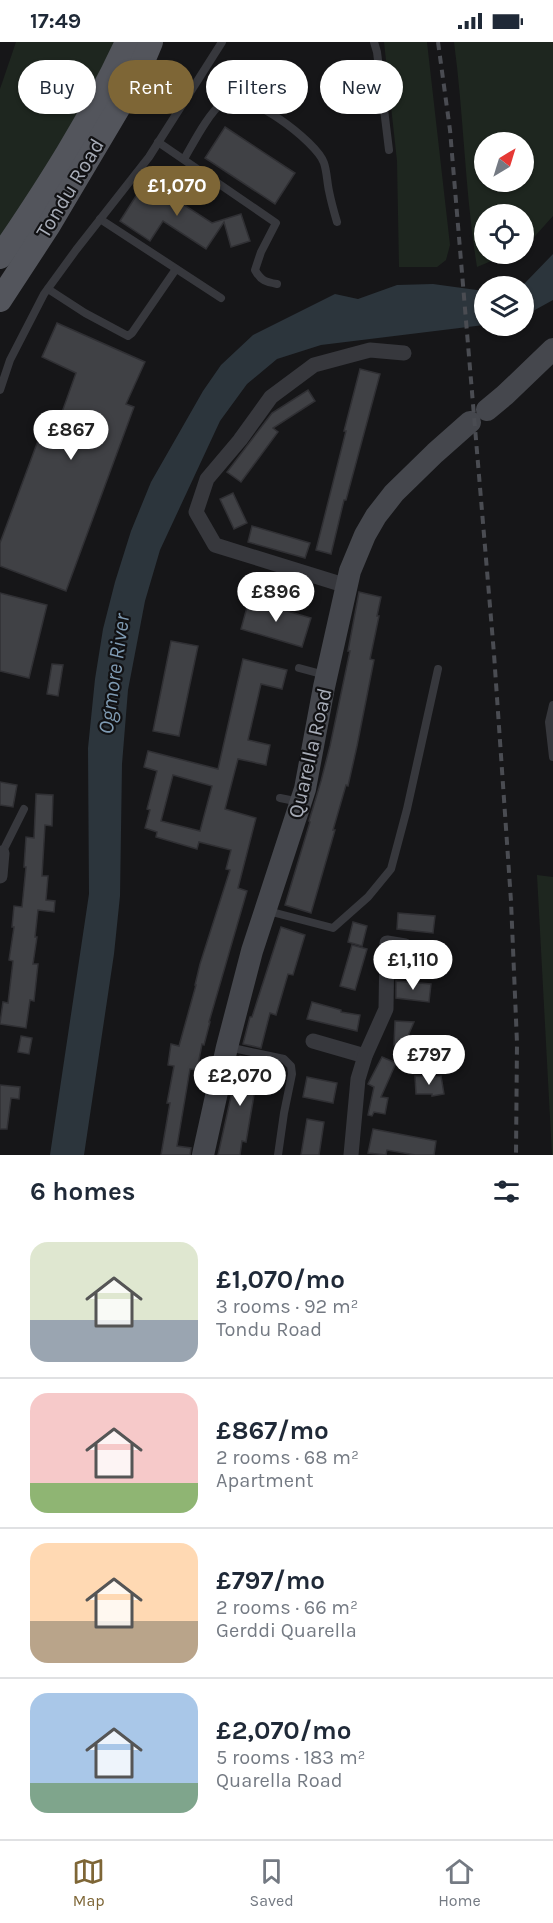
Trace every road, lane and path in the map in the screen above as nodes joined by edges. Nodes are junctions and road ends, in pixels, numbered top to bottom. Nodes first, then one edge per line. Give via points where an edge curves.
1 (127, 42) edge
2 (151, 42) edge
3 (222, 42) edge
4 (374, 42) edge
5 (158, 142) junction
6 (389, 150) dead end
7 (184, 159) junction
8 (100, 219) junction
9 (337, 222) dead end
10 (0, 257) edge
11 (176, 269) junction
12 (277, 284) dead end
13 (48, 289) junction
14 (221, 298) dead end
15 (0, 300) edge
16 (553, 349) edge
17 (404, 353) dead end
18 (0, 390) edge
19 (347, 586) junction
20 (299, 668) dead end
21 (438, 669) dead end
22 (327, 675) junction
23 (553, 705) edge
24 (553, 757) edge
25 (24, 809) dead end
26 (2, 854) joint
27 (0, 876) edge
28 (266, 910) junction
29 (405, 946) dead end
30 (313, 1041) dead end
31 (227, 1047) junction
32 (365, 1056) junction
33 (203, 1155) edge
34 (278, 1155) edge
35 (351, 1155) edge

1 - 10 main road, Tondu Road via 89,119
2 - 15 main road, Tondu Road via 135,80
3 - 5 lane
4 - 6 lane
5 - 7 lane
5 - 8 lane
7 - 9 lane via 224,100 232,98 253,105 291,126 324,162
7 - 12 lane via 276,223 255,270 264,282
8 - 11 lane
8 - 13 lane
11 - 13 lane via 128,336
11 - 14 lane
13 - 18 lane via 10,360
16 - 19 street, Quarella Road via 394,493 365,535
17 - 19 street via 370,350 314,365 271,397 207,479 196,512 216,545
19 - 22 street, Quarella Road
20 - 22 lane
21 - 28 lane via 391,869 368,897 333,928
22 - 28 street, Quarella Road via 305,789 291,800
23 - 24 lane via 549,722
25 - 26 lane
26 - 27 street
28 - 31 street, Quarella Road
29 - 32 street via 387,943 386,1009
30 - 32 street
31 - 33 street, Quarella Road
31 - 34 lane via 284,1059 291,1066
32 - 35 street via 358,1079

